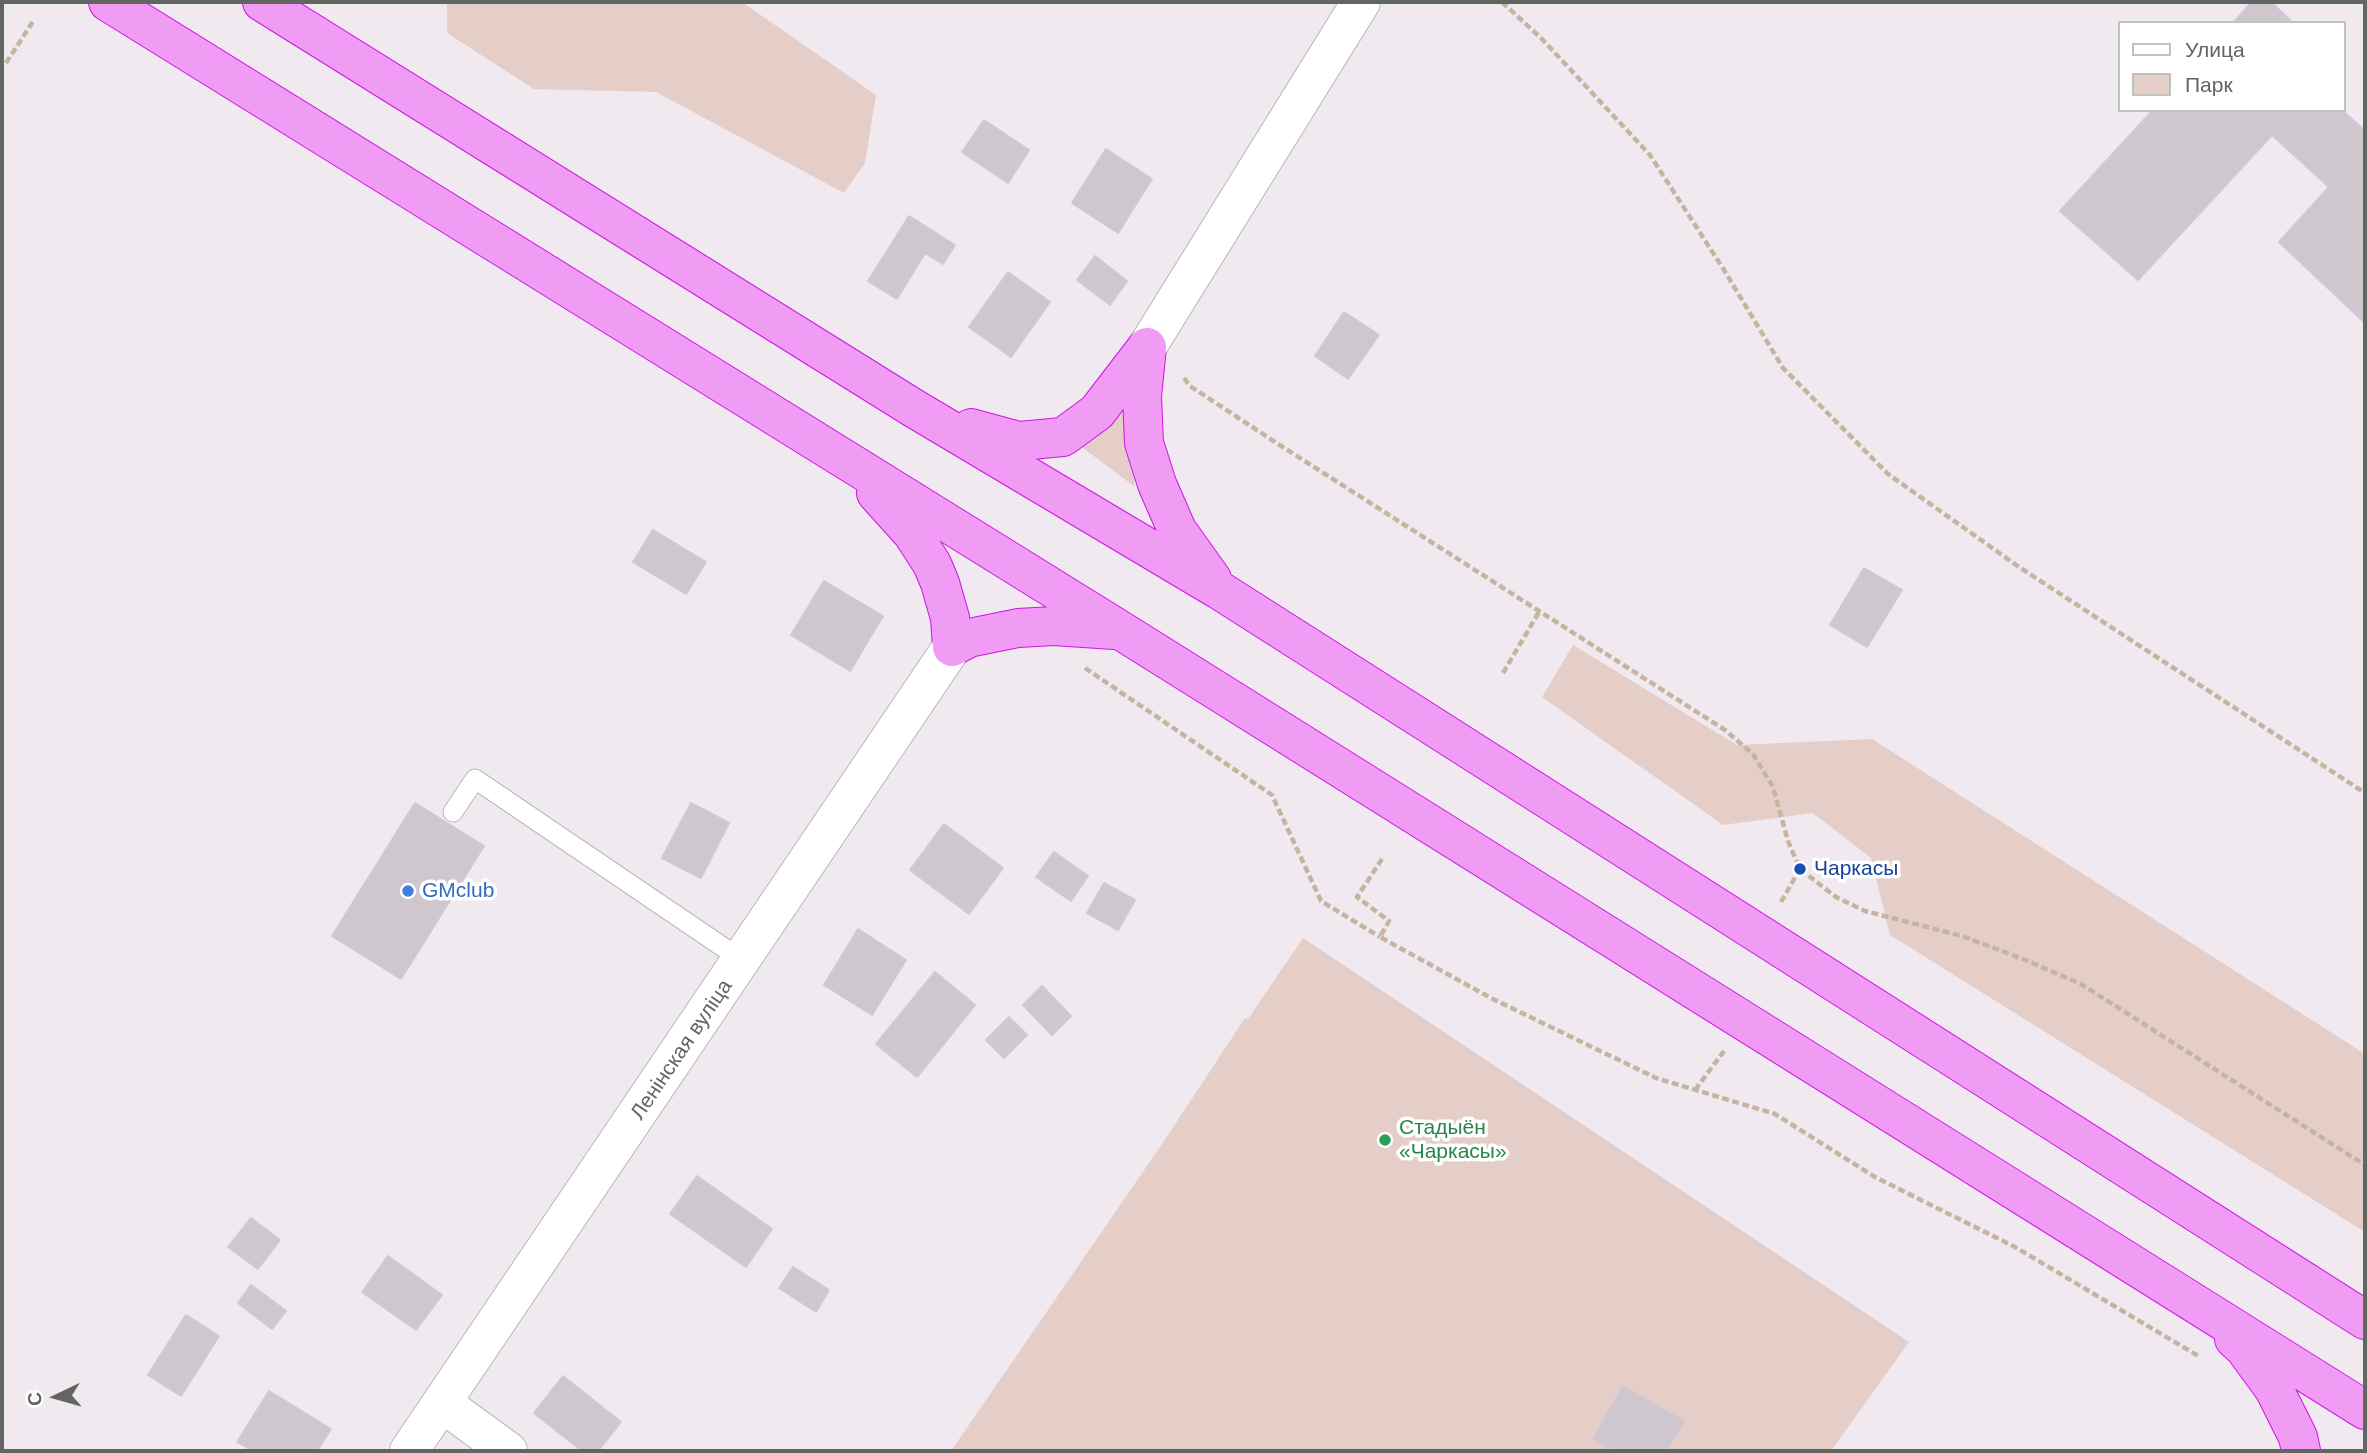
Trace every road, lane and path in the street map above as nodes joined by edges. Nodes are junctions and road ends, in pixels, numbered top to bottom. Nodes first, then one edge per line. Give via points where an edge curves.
1 (108, 2) edge
2 (262, 2) edge
3 (1361, 2) edge
4 (1502, 2) edge
5 (34, 20) dead end
6 (6, 63) dead end
7 (1147, 347) junction
8 (1178, 371) dead end
9 (915, 409) junction
10 (841, 456) junction
11 (1219, 590) junction
12 (1539, 611) junction
13 (1120, 630) junction
14 (952, 647) junction
15 (1084, 668) dead end
16 (1503, 673) dead end
17 (2365, 793) edge
18 (453, 812) dead end
19 (1382, 859) dead end
20 (1380, 937) junction
21 (742, 960) junction
22 (1746, 1022) junction
23 (1695, 1090) junction
24 (2365, 1165) edge
25 (2203, 1308) junction
26 (2365, 1320) edge
27 (2211, 1363) dead end
28 (442, 1403) junction
29 (2365, 1410) edge
30 (409, 1451) edge
31 (509, 1451) edge
32 (2301, 1451) edge

1 - 10 highway
2 - 9 highway
3 - 7 street
4 - 17 path via 1650,155 1783,368 1888,474 2019,566
5 - 6 path
7 - 9 highway via 1097,412 1063,437 1019,441
7 - 11 highway via 1143,443 1177,530
8 - 12 path via 1190,386
9 - 11 highway
10 - 13 highway
10 - 14 highway via 912,533 932,564 950,618
11 - 26 highway
12 - 16 path
12 - 24 path via 1725,730 1753,754 1773,787 1800,869 1836,897 1865,911 1962,936 2081,984
13 - 14 highway via 1018,628 969,638
13 - 22 highway
14 - 21 street, Ленінская вуліца
15 - 20 path via 1272,795 1321,901
18 - 21 lane via 475,779
19 - 20 path via 1357,897 1389,921
20 - 23 path via 1491,998 1656,1078
21 - 28 street, Ленінская вуліца
22 - 23 path
22 - 25 highway
23 - 27 path via 1775,1114 1875,1177 2015,1247
25 - 29 highway
25 - 32 highway via 2244,1348 2274,1389
28 - 30 street, Ленінская вуліца
28 - 31 street

